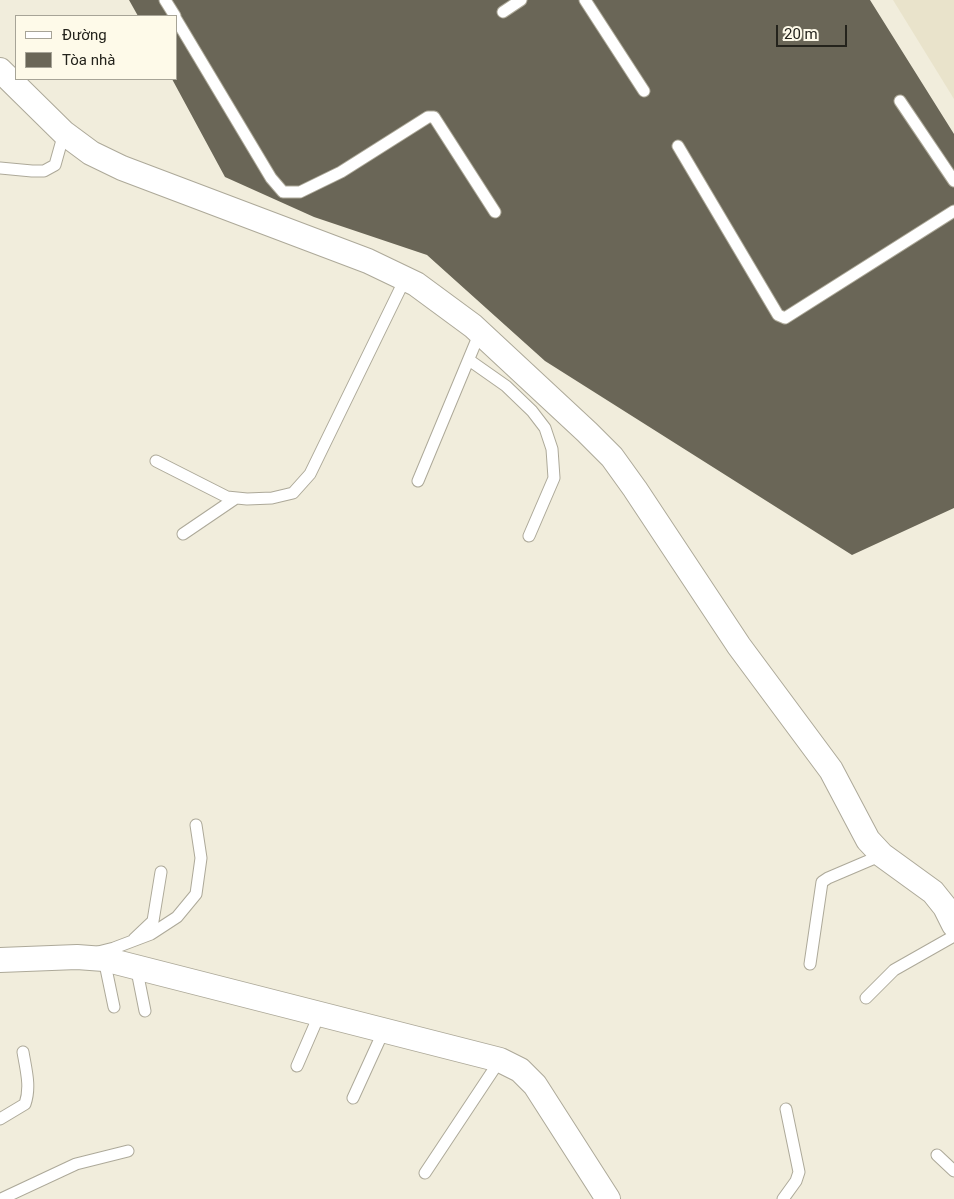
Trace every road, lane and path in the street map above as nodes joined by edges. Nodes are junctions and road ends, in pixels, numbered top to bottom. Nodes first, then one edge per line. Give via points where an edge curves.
1 (165, 0) edge
2 (521, 0) edge
3 (585, 0) edge
4 (503, 12) dead end
5 (173, 15) edge
6 (178, 23) edge
7 (0, 70) edge
8 (644, 91) dead end
9 (900, 101) dead end
10 (64, 133) junction
11 (678, 146) dead end
12 (0, 168) edge
13 (954, 181) edge
14 (954, 211) edge
15 (496, 212) dead end
16 (405, 279) junction
17 (480, 332) junction
18 (469, 360) junction
19 (156, 461) dead end
20 (418, 481) dead end
21 (236, 498) junction
22 (183, 534) dead end
23 (529, 536) dead end
24 (196, 825) dead end
25 (882, 855) junction
26 (161, 872) dead end
27 (954, 925) edge
28 (954, 936) edge
29 (131, 942) junction
30 (77, 957) junction
31 (104, 959) junction
32 (0, 960) edge
33 (810, 964) dead end
34 (136, 966) junction
35 (866, 998) dead end
36 (114, 1007) dead end
37 (145, 1011) dead end
38 (320, 1013) junction
39 (384, 1030) junction
40 (23, 1052) dead end
41 (500, 1060) junction
42 (297, 1066) dead end
43 (352, 1098) dead end
44 (786, 1109) dead end
45 (0, 1119) edge
46 (128, 1151) dead end
47 (937, 1155) dead end
48 (954, 1171) edge
49 (425, 1172) dead end
50 (1, 1199) edge
51 (608, 1199) edge
52 (783, 1199) edge

1 - 5 lane
2 - 4 lane
3 - 8 lane
6 - 15 lane via 271,178 283,192 300,192 341,172 428,117 434,117
7 - 10 street
9 - 13 lane
10 - 12 lane via 55,165 44,171
10 - 16 street via 92,154 122,168 368,261
11 - 14 lane via 778,314 785,318
16 - 17 street
16 - 21 lane via 310,474 293,492 272,498
17 - 18 lane
17 - 25 street via 612,457 738,646 830,770 868,840
18 - 20 lane
18 - 23 lane via 506,386 545,428 552,449 554,478
19 - 21 lane via 227,497
21 - 22 lane
24 - 29 lane via 201,858 196,894 177,917
25 - 27 street via 933,892
25 - 33 lane via 822,882
26 - 29 lane via 153,921
28 - 35 lane via 894,970
29 - 30 lane
30 - 31 street
30 - 32 street
31 - 34 street
31 - 36 lane
34 - 37 lane
34 - 38 street
38 - 39 street
38 - 42 lane
39 - 41 street
39 - 43 lane
40 - 45 lane via 28,1078 25,1104
41 - 49 lane
41 - 51 street via 520,1070 535,1085
44 - 52 lane via 799,1172
46 - 50 lane via 76,1164
47 - 48 lane

